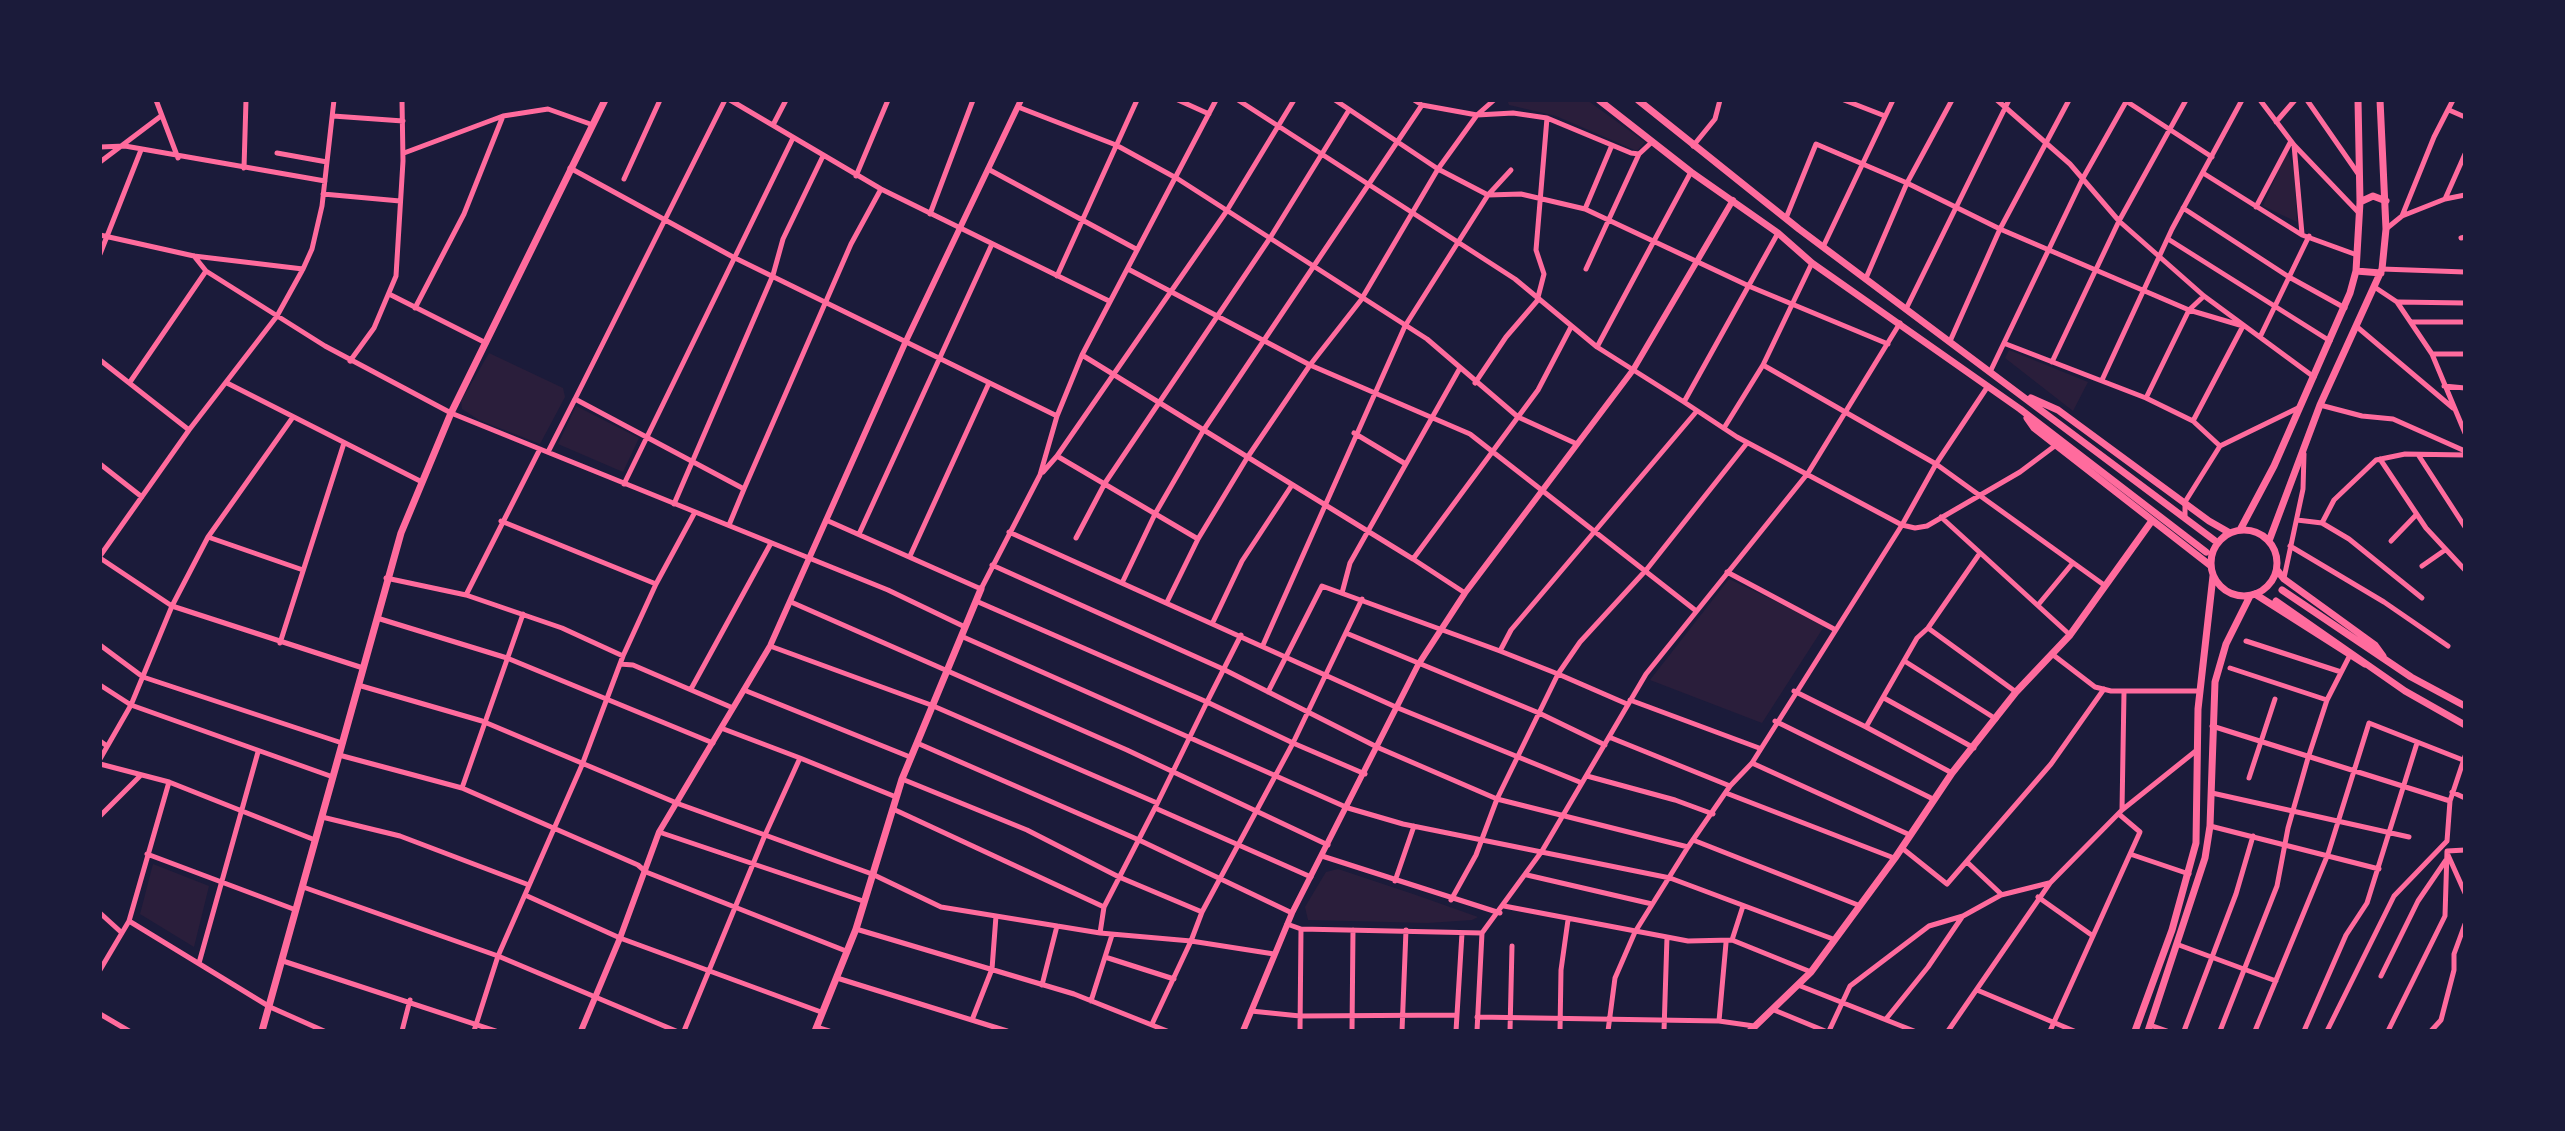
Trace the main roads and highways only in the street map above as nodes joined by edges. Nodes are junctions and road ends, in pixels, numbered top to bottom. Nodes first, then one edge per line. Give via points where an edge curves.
1 (605, 100) edge
2 (1599, 100) edge
3 (1638, 100) edge
4 (2358, 100) edge
5 (2380, 100) edge
6 (2386, 201) junction
7 (2360, 202) junction
8 (2356, 271) junction
9 (2382, 271) junction
10 (2026, 397) junction
11 (2020, 409) junction
12 (2151, 522) junction
13 (2240, 530) junction
14 (2230, 533) junction
15 (2214, 540) dead end
16 (2269, 541) junction
17 (2206, 552) dead end
18 (2211, 566) junction
19 (2277, 570) junction
20 (2213, 576) junction
21 (981, 589) road end
22 (2282, 590) dead end
23 (2253, 595) junction
24 (2276, 601) dead end
25 (2387, 661) junction
26 (2381, 672) junction
27 (2465, 706) edge
28 (2465, 725) edge
29 (1752, 1028) edge
30 (2149, 1028) edge
31 (815, 1029) edge
32 (262, 1031) edge
33 (2135, 1031) edge

1 - 32 main road via 451,413 386,578
2 - 11 main road via 1812,263
3 - 10 main road via 1823,247
4 - 7 main road
5 - 6 main road
6 - 7 main road via 2373,196
6 - 9 main road
7 - 8 main road
8 - 9 main road
8 - 13 main road via 2315,377
9 - 16 main road via 2320,405
10 - 14 main road via 2058,410
10 - 15 main road
11 - 12 main road via 2034,428
11 - 17 main road
12 - 18 main road
12 - 29 main road via 2070,635 1952,773 1811,972
13 - 14 main road
13 - 16 main road
14 - 18 main road via 2215,547
16 - 19 main road
18 - 20 main road
19 - 23 main road via 2268,587
19 - 25 main road via 2375,645
20 - 23 main road via 2229,593
20 - 33 main road via 2201,691 2198,827 2189,874
21 - 31 main road via 910,757 856,929
22 - 25 main road
23 - 26 main road
23 - 30 main road via 2220,662 2205,858
24 - 26 main road
25 - 27 main road
26 - 28 main road

